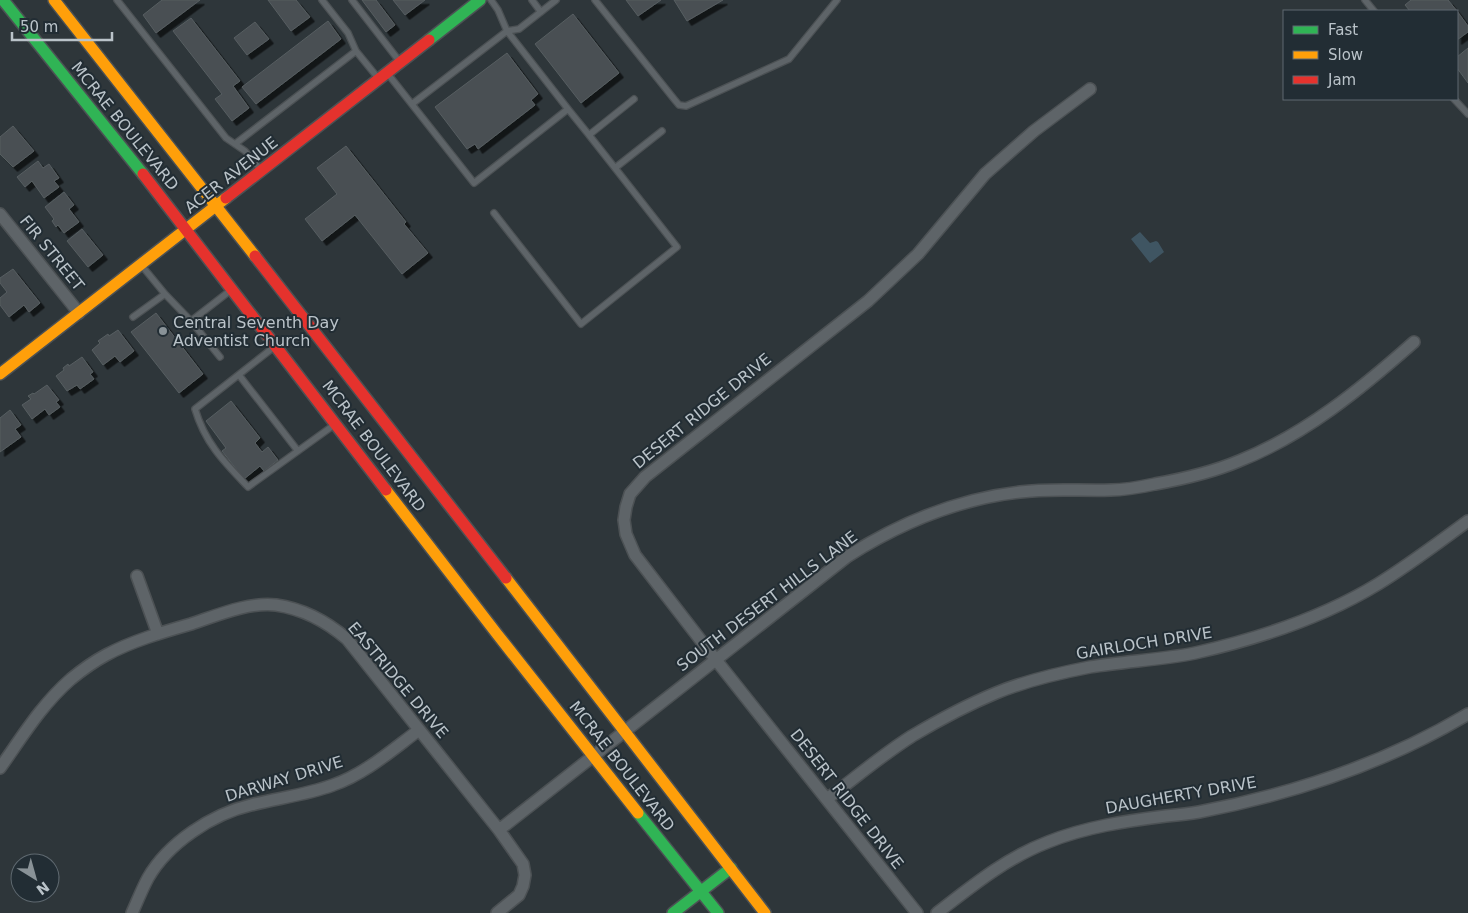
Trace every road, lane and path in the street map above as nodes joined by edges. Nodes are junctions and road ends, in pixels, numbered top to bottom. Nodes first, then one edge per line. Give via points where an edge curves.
1 (2, 0) edge
2 (54, 0) edge
3 (117, 0) edge
4 (322, 0) edge
5 (352, 0) edge
6 (480, 0) edge
7 (492, 0) edge
8 (532, 0) edge
9 (556, 0) edge
10 (595, 0) edge
11 (837, 0) edge
12 (541, 12) junction
13 (507, 31) junction
14 (356, 51) junction
15 (400, 63) junction
16 (383, 76) junction
17 (1090, 89) dead end
18 (634, 99) dead end
19 (1455, 100) edge
20 (412, 104) junction
21 (568, 109) junction
22 (1468, 114) edge
23 (662, 131) dead end
24 (589, 135) junction
25 (235, 144) junction
26 (615, 168) junction
27 (262, 171) junction
28 (216, 206) junction
29 (0, 214) edge
30 (494, 214) dead end
31 (188, 230) junction
32 (141, 265) junction
33 (233, 289) junction
34 (165, 294) junction
35 (79, 313) junction
36 (133, 317) dead end
37 (191, 321) junction
38 (1414, 342) dead end
39 (276, 345) junction
40 (220, 357) dead end
41 (0, 374) edge
42 (239, 374) junction
43 (336, 424) junction
44 (298, 451) junction
45 (1468, 521) edge
46 (136, 576) dead end
47 (158, 634) junction
48 (716, 660) junction
49 (1468, 714) edge
50 (419, 730) junction
51 (625, 730) junction
52 (593, 755) junction
53 (0, 768) edge
54 (827, 799) junction
55 (499, 830) junction
56 (730, 868) junction
57 (700, 891) junction
58 (132, 913) edge
59 (497, 913) edge
60 (673, 913) edge
61 (718, 913) edge
62 (765, 913) edge
63 (917, 913) edge
64 (937, 913) edge

1 - 31 main road, MCRAE BOULEVARD
2 - 28 main road, MCRAE BOULEVARD
3 - 25 lane via 226,138
4 - 14 lane via 348,33
5 - 15 lane
6 - 15 main road, ACER AVENUE
7 - 13 lane
8 - 12 lane
9 - 12 lane
10 - 11 lane via 679,105 686,106 789,60
12 - 13 lane via 519,29
13 - 20 lane
13 - 21 lane
14 - 16 lane
14 - 25 lane
15 - 16 main road, ACER AVENUE
16 - 20 lane
16 - 27 main road, ACER AVENUE
17 - 48 street, DESERT RIDGE DRIVE via 984,174 918,254 868,301 645,477 630,494 624,520 630,547
18 - 24 lane
19 - 22 lane
20 - 21 lane via 474,184
21 - 24 lane
23 - 26 lane
24 - 26 lane
25 - 27 lane
26 - 30 lane via 678,247 581,324
27 - 28 main road, ACER AVENUE
28 - 31 main road, ACER AVENUE
28 - 51 main road, MCRAE BOULEVARD
29 - 35 street, FIR STREET
31 - 32 main road, ACER AVENUE
31 - 33 main road, MCRAE BOULEVARD
32 - 34 lane
32 - 35 main road, ACER AVENUE
33 - 37 lane
33 - 39 main road, MCRAE BOULEVARD
34 - 36 lane
34 - 37 lane
35 - 41 main road, ACER AVENUE
37 - 40 lane
38 - 48 street, SOUTH DESERT HILLS LANE via 1311,423 1239,461 1156,484 1113,490 1029,491 988,497 916,519 848,556
39 - 42 lane
39 - 43 main road, MCRAE BOULEVARD
42 - 44 lane
42 - 44 lane via 195,409 200,427 217,454 248,487
43 - 44 lane
43 - 52 main road, MCRAE BOULEVARD
45 - 54 street, GAIRLOCH DRIVE via 1378,584 1288,626 1192,653 1057,674 997,693 913,736
46 - 47 street
47 - 50 street, EASTRIDGE DRIVE via 253,606 297,609 314,616 347,640
47 - 53 street, EASTRIDGE DRIVE via 107,654 71,680 40,712
48 - 51 street, SOUTH DESERT HILLS LANE
48 - 54 street, DESERT RIDGE DRIVE
49 - 64 street, DAUGHERTY DRIVE via 1418,741 1306,786 1197,812 1091,828 1046,842 986,875
50 - 55 street, EASTRIDGE DRIVE
50 - 58 street, DARWAY DRIVE via 372,765 334,785 250,805 202,825 182,839 157,865
51 - 52 street, SOUTH DESERT HILLS LANE
51 - 56 main road, MCRAE BOULEVARD
52 - 55 street, SOUTH DESERT HILLS LANE
52 - 57 main road, MCRAE BOULEVARD
54 - 63 street, DESERT RIDGE DRIVE
55 - 59 street, EASTRIDGE DRIVE via 523,864 525,875 519,895
56 - 57 main road
56 - 62 main road, MCRAE BOULEVARD
57 - 60 main road
57 - 61 main road, MCRAE BOULEVARD

